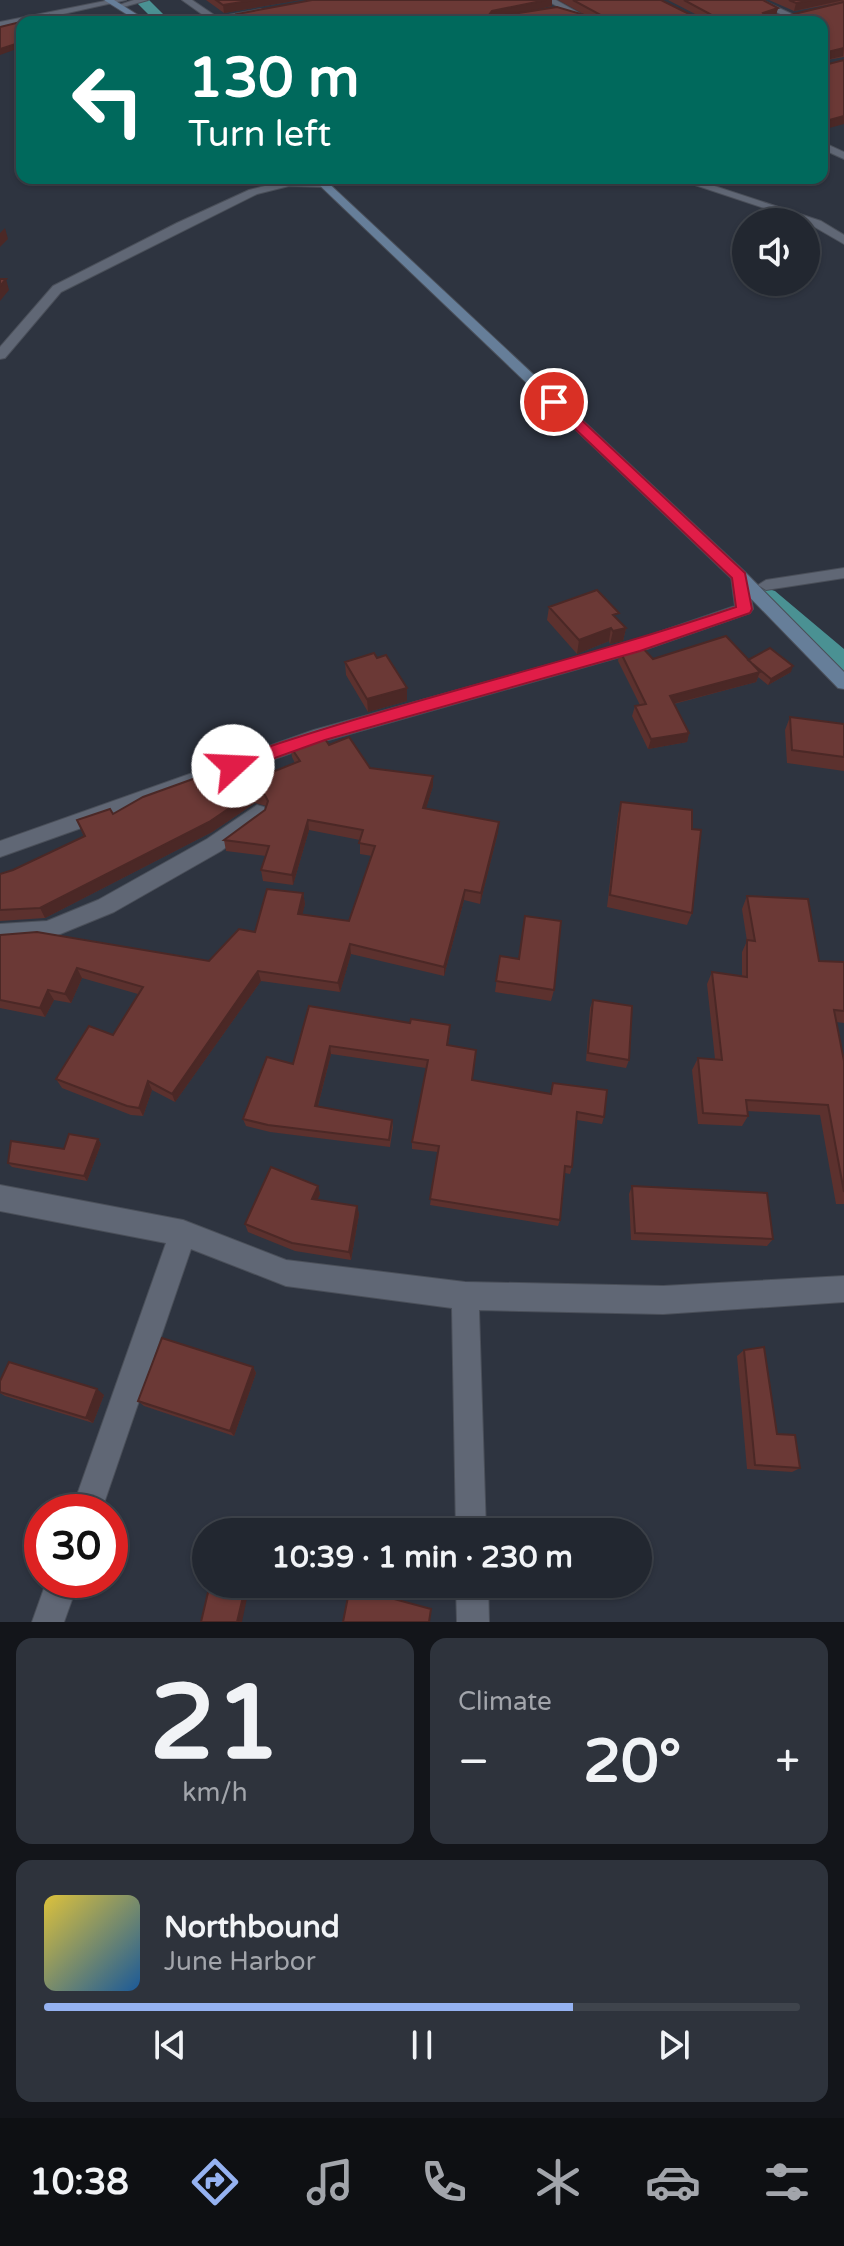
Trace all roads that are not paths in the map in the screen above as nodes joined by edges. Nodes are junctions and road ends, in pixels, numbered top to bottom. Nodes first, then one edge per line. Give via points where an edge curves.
1 (186, 0) edge
2 (550, 0) edge
3 (755, 0) edge
4 (141, 1) edge
5 (116, 2) edge
6 (566, 9) junction
7 (274, 10) edge
8 (552, 11) edge
9 (807, 14) edge
10 (45, 16) edge
11 (136, 16) edge
12 (210, 16) edge
13 (243, 16) edge
14 (579, 16) edge
15 (792, 16) edge
16 (798, 16) edge
17 (285, 184) edge
18 (323, 184) edge
19 (701, 184) edge
20 (844, 240) edge
21 (0, 355) edge
22 (844, 573) edge
23 (739, 576) junction
24 (766, 585) dead end
25 (844, 683) edge
26 (257, 813) edge
27 (0, 849) edge
28 (0, 933) edge
29 (0, 1198) edge
30 (183, 1233) junction
31 (844, 1289) edge
32 (465, 1296) junction
33 (92, 1494) edge
34 (471, 1518) edge
35 (57, 1598) edge
36 (472, 1598) edge
37 (48, 1622) edge
38 (473, 1622) edge

1 - 12 street
2 - 6 street
3 - 15 street
4 - 5 street
5 - 10 street
5 - 11 street
6 - 8 street
6 - 14 street
7 - 13 street
9 - 16 street
17 - 21 street via 253,192 57,289
18 - 23 street
19 - 20 street via 817,223
22 - 24 street
23 - 25 street
23 - 27 street via 744,609 635,647 321,735
26 - 28 street via 214,845 106,906 48,930
29 - 30 street
30 - 32 street via 286,1273
30 - 33 street
31 - 32 street via 663,1300
32 - 34 street
35 - 37 street
36 - 38 street

